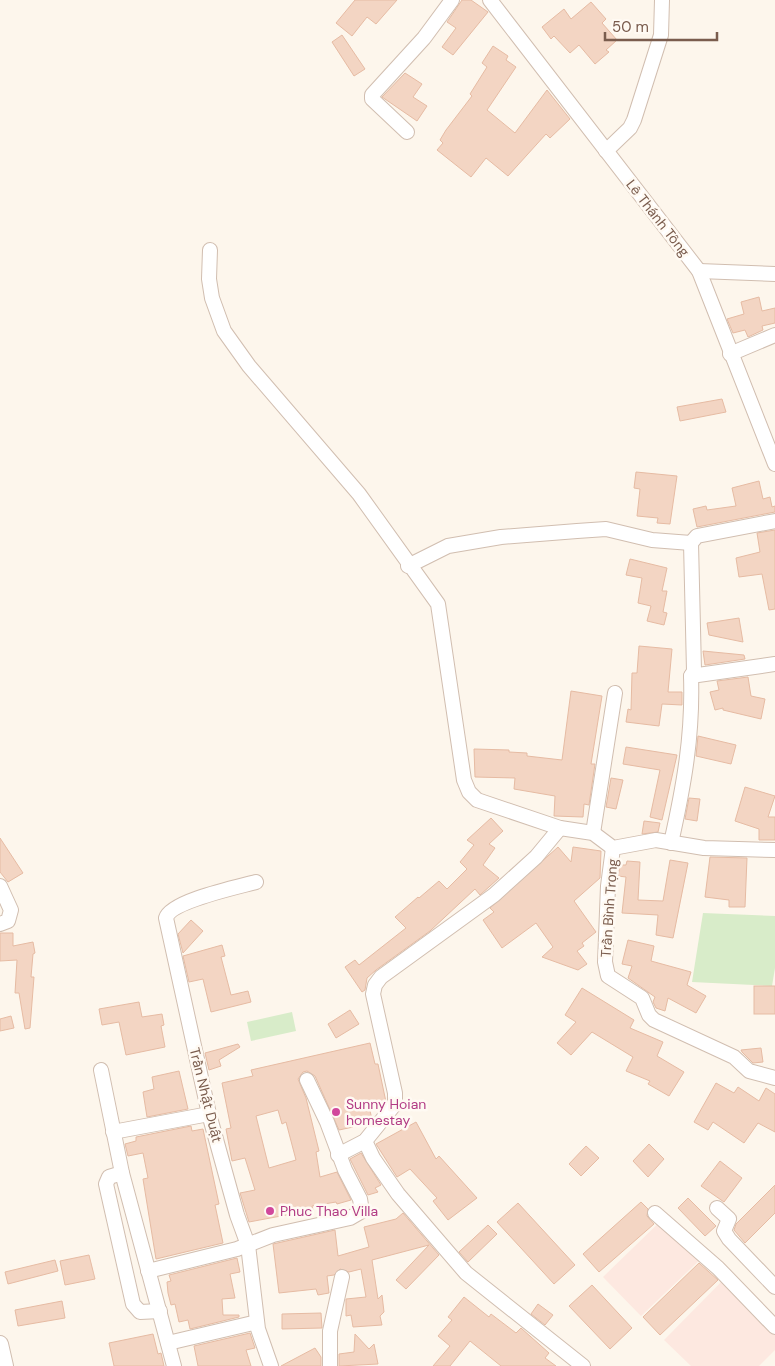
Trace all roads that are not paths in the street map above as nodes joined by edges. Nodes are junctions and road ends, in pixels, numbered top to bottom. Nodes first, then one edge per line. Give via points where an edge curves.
1 (452, 0) edge
2 (490, 0) edge
3 (662, 0) edge
4 (407, 132) dead end
5 (606, 151) junction
6 (210, 250) dead end
7 (699, 271) junction
8 (775, 274) edge
9 (775, 335) edge
10 (730, 354) junction
11 (775, 464) edge
12 (775, 521) edge
13 (691, 543) junction
14 (408, 566) junction
15 (775, 664) edge
16 (691, 676) junction
17 (615, 693) dead end
18 (560, 828) junction
19 (593, 833) junction
20 (671, 842) junction
21 (613, 848) junction
22 (775, 850) edge
23 (256, 882) dead end
24 (0, 886) edge
25 (0, 924) edge
26 (100, 1070) dead end
27 (775, 1078) edge
28 (307, 1080) dead end
29 (209, 1114) junction
30 (113, 1132) junction
31 (365, 1141) junction
32 (338, 1155) junction
33 (122, 1173) junction
34 (717, 1208) dead end
35 (655, 1213) dead end
36 (248, 1245) junction
37 (148, 1271) junction
38 (342, 1277) dead end
39 (775, 1287) edge
40 (160, 1311) junction
41 (257, 1322) junction
42 (775, 1327) edge
43 (168, 1343) junction
44 (0, 1344) edge
45 (5, 1366) edge
46 (174, 1366) edge
47 (271, 1366) edge
48 (330, 1366) edge
49 (583, 1366) edge

1 - 4 street via 424,38 372,95 389,118
2 - 5 street, Lê Thánh Tông
3 - 5 street via 661,35 634,120
5 - 7 street, Lê Thánh Tông
6 - 14 street via 212,298 224,331 249,366 359,494
7 - 8 street
7 - 10 street, Lê Thánh Tông
9 - 10 street
10 - 11 street, Lê Thánh Tông
12 - 13 street via 697,536
13 - 14 street via 652,540 606,529 501,537 448,546
13 - 16 street via 694,671
14 - 18 street via 438,604 464,780 469,792 477,800
15 - 16 street
16 - 20 street via 689,752
17 - 19 street
18 - 19 street
18 - 31 street via 536,857 494,895 381,977 375,985 373,994 395,1104
19 - 21 street
20 - 21 street via 656,840
20 - 22 street via 704,848
21 - 27 street, Trần Bình Trọng via 605,962 608,976 642,998 654,1020 734,1057 749,1071
23 - 29 street, Trần Nhật Duật via 172,909 166,918
24 - 25 street via 10,910 8,921
26 - 30 street
28 - 32 street
29 - 30 street
29 - 36 street, Trần Nhật Duật
30 - 33 street
31 - 32 street
31 - 49 street via 398,1194 466,1273
32 - 36 street via 360,1199 362,1211 350,1218 273,1235
33 - 37 street
33 - 40 street via 109,1178 106,1184 134,1304 140,1312
34 - 39 street via 728,1220 724,1231 729,1239
35 - 42 street via 718,1268
36 - 37 street
36 - 41 street, Trần Nhật Duật
37 - 40 street
38 - 48 street via 330,1331
40 - 43 street
41 - 43 street
41 - 47 street, Trần Nhật Duật
43 - 46 street
44 - 45 street

